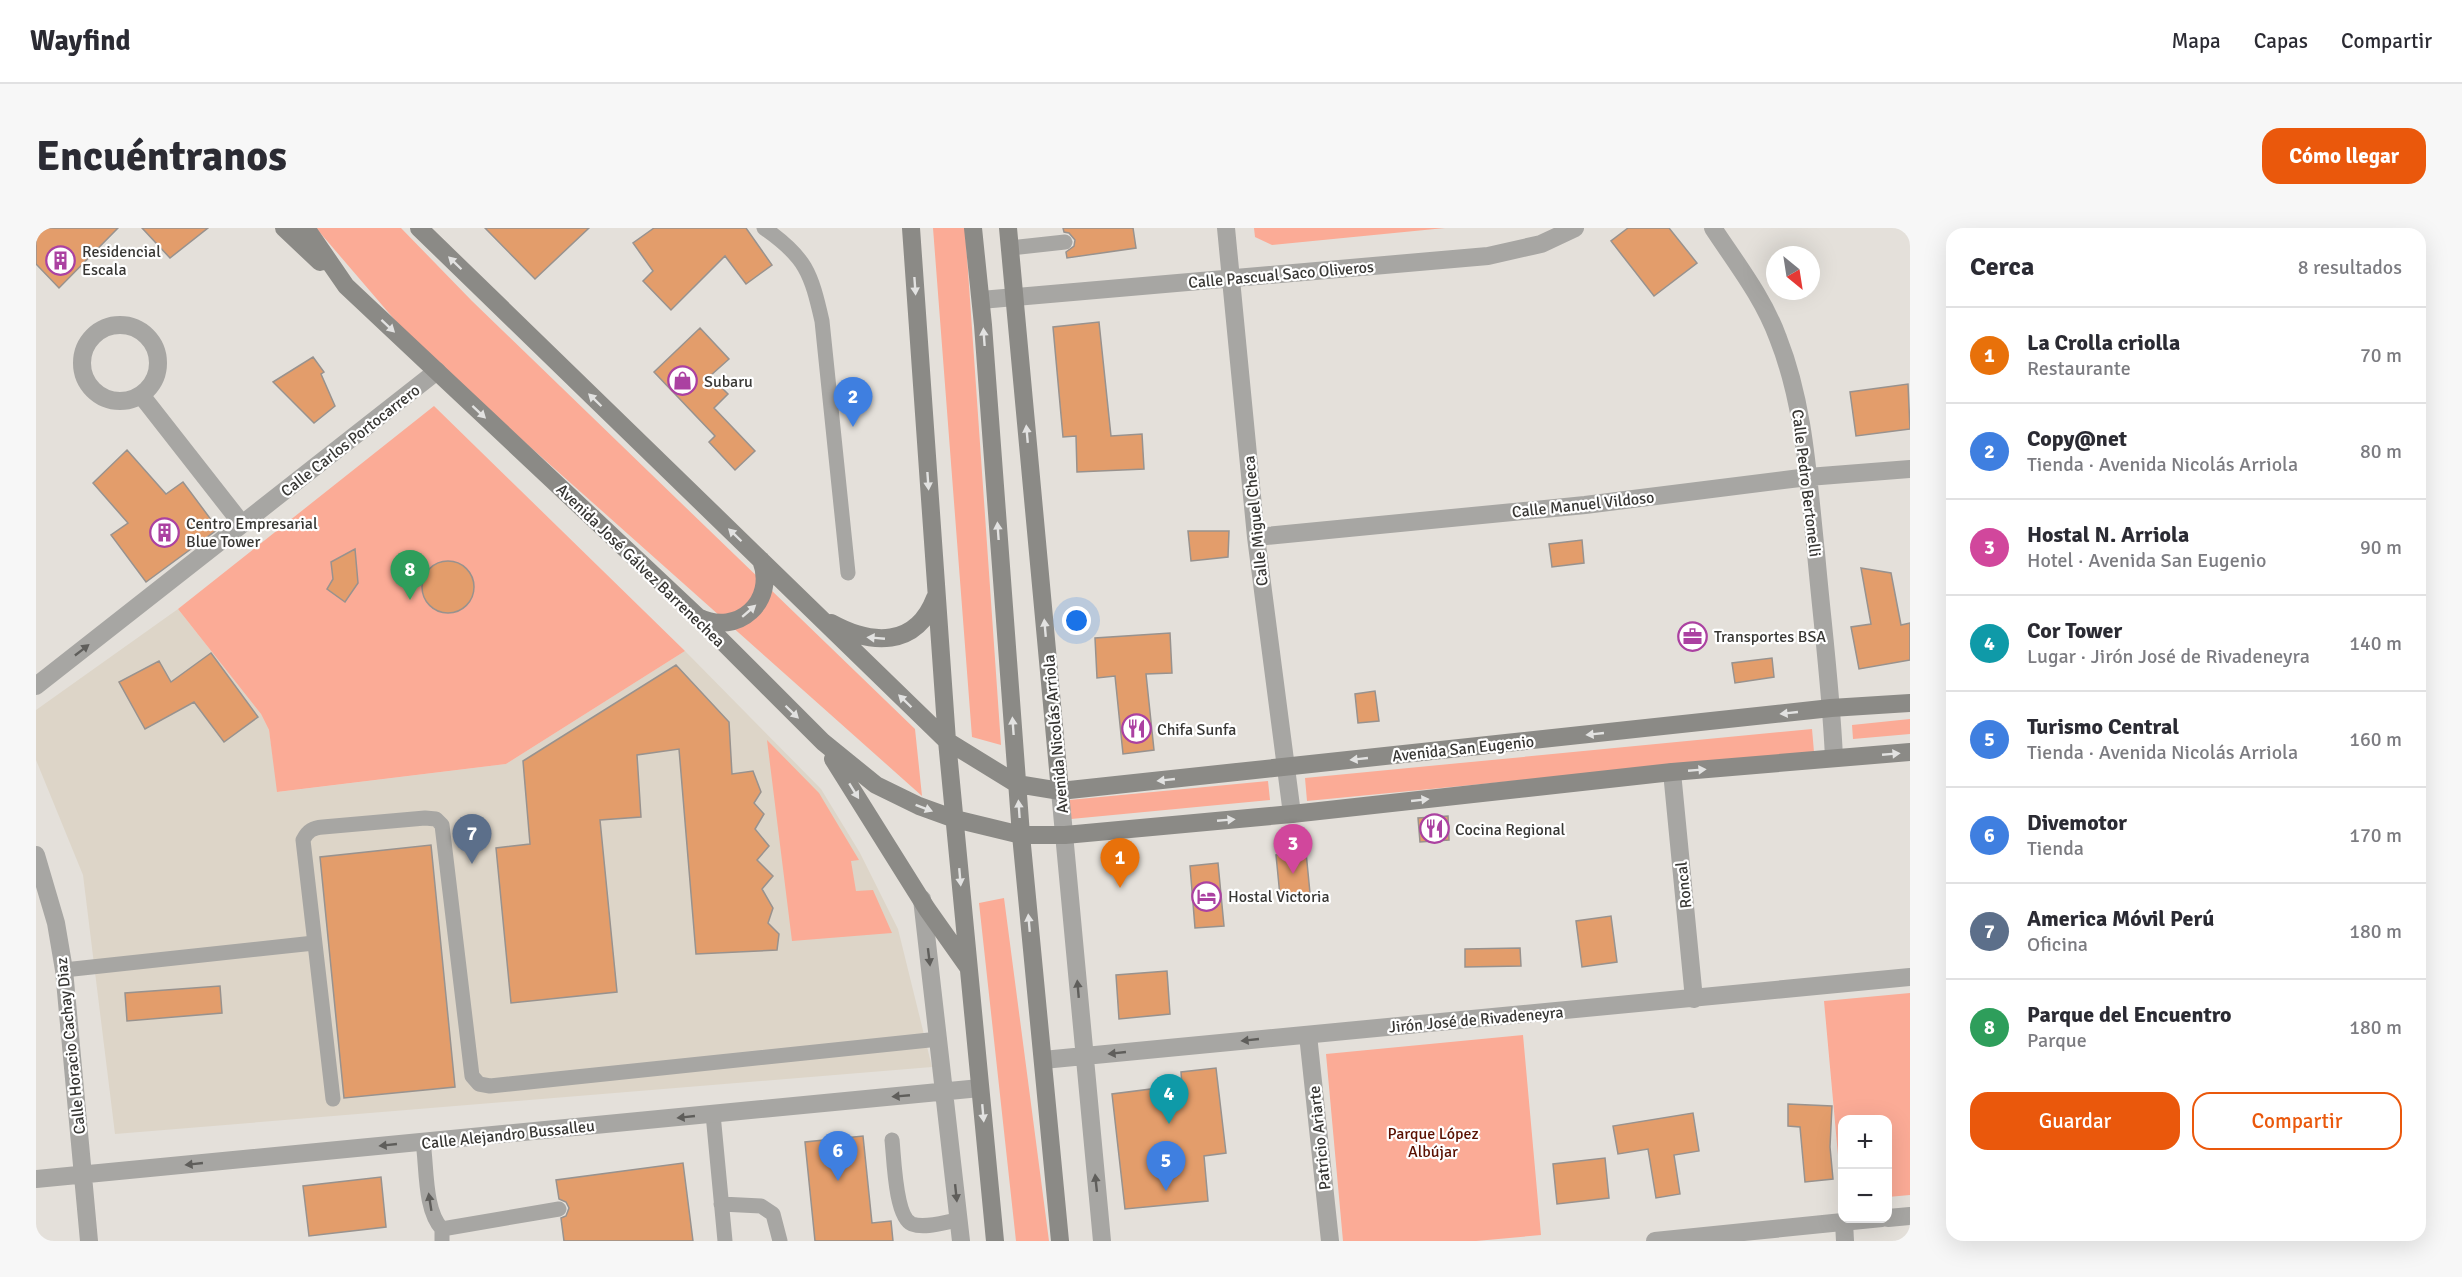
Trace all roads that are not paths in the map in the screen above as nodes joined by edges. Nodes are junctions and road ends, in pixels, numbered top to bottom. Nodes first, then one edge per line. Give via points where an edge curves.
1 (284, 228) edge
2 (306, 228) edge
3 (419, 228) edge
4 (764, 228) edge
5 (911, 228) edge
6 (973, 228) edge
7 (1008, 228) edge
8 (1226, 228) edge
9 (1575, 228) edge
10 (1713, 228) edge
11 (1065, 242) dead end
12 (1010, 248) junction
13 (1230, 279) junction
14 (346, 286) junction
15 (1015, 297) junction
16 (981, 300) junction
17 (437, 371) junction
18 (141, 395) junction
19 (1910, 469) edge
20 (1808, 477) junction
21 (242, 524) junction
22 (1256, 537) junction
23 (761, 560) junction
24 (848, 573) dead end
25 (936, 597) junction
26 (817, 615) junction
27 (697, 616) junction
28 (36, 686) edge
29 (1910, 703) edge
30 (1831, 708) junction
31 (947, 741) junction
32 (822, 742) junction
33 (1910, 752) edge
34 (1834, 758) junction
35 (1285, 767) junction
36 (1672, 772) junction
37 (1017, 784) junction
38 (1060, 791) junction
39 (1292, 814) junction
40 (955, 819) junction
41 (1065, 834) junction
42 (1021, 835) junction
43 (36, 855) edge
44 (922, 899) junction
45 (314, 943) junction
46 (64, 970) junction
47 (969, 970) junction
48 (1910, 976) edge
49 (1694, 999) junction
50 (1308, 1035) junction
51 (939, 1039) junction
52 (1084, 1056) junction
53 (1042, 1060) junction
54 (980, 1088) junction
55 (945, 1092) junction
56 (333, 1099) dead end
57 (712, 1114) junction
58 (892, 1140) dead end
59 (423, 1142) junction
60 (83, 1175) junction
61 (36, 1179) edge
62 (721, 1203) junction
63 (559, 1209) dead end
64 (1910, 1216) edge
65 (1892, 1218) edge
66 (958, 1220) junction
67 (1838, 1223) edge
68 (1844, 1223) edge
69 (442, 1235) edge
70 (89, 1241) edge
71 (725, 1241) edge
72 (780, 1241) edge
73 (961, 1241) edge
74 (995, 1241) edge
75 (1060, 1241) edge
76 (1102, 1241) edge
77 (1330, 1241) edge
78 (1655, 1241) edge
79 (1845, 1241) edge

1 - 14 main road
2 - 14 main road, Avenida José Gálvez Barrenechea
23 -> 3 main road
4 - 24 lane via 806,267 816,294
5 -> 25 main road
6 - 16 main road
7 - 12 main road, Avenida Nicolás Arriola
8 - 13 street, Calle Miguel Checa
9 - 13 street, Calle Pascual Saco Oliveros via 1541,244 1488,256
10 - 20 street, Calle Pedro Bertonelli via 1762,302 1778,337 1802,423
11 - 12 lane
12 - 15 main road, Avenida Nicolás Arriola
13 - 15 street, Calle Pascual Saco Oliveros
13 - 22 street, Calle Miguel Checa
14 -> 17 main road, Avenida José Gálvez Barrenechea
15 - 16 street, Calle Pascual Saco Oliveros
38 -> 15 main road, Avenida Nicolás Arriola
37 -> 16 main road
17 - 21 street, Calle Carlos Portocarrero
17 -> 27 main road, Avenida José Gálvez Barrenechea
18 - 18 street via 152,384 158,368 153,344 140,331 122,325 98,332 83,352 83,371 91,389 113,401
18 - 21 street
19 - 20 street, Calle Manuel Vildoso
20 - 22 street, Calle Manuel Vildoso via 1585,505
20 - 30 street, Calle Pedro Bertonelli
28 -> 21 street, Calle Carlos Portocarrero
22 - 35 street, Calle Miguel Checa
23 - 26 main road
27 -> 23 main road via 720,623 751,611 765,582
25 -> 26 main road via 920,624 888,639 861,636
25 - 31 main road
31 -> 26 main road
27 -> 32 main road, Avenida José Gálvez Barrenechea
29 - 30 main road, Avenida San Eugenio
30 - 34 street, Calle Pedro Bertonelli
30 -> 35 main road, Avenida San Eugenio
31 - 37 main road
31 - 40 main road
32 -> 40 main road, Avenida José Gálvez Barrenechea via 876,785
32 -> 44 main road
34 -> 33 main road
36 -> 34 main road
35 -> 38 main road, Avenida San Eugenio
35 - 39 street, Calle Miguel Checa
39 -> 36 main road
36 - 49 street, Roncal
37 - 38 main road, Avenida San Eugenio
42 -> 37 main road
38 - 41 street, Avenida Nicolás Arriola
41 -> 39 main road
40 - 42 main road, Avenida José Gálvez Barrenechea
40 -> 47 main road
41 - 42 main road
52 -> 41 street, Avenida Nicolás Arriola
53 -> 42 main road
43 - 46 street, Calle Horacio Cachay Diaz via 56,923
44 - 47 main road
44 -> 51 street
45 - 46 lane
45 - 51 lane via 303,840 306,834 314,828 436,819 445,837 472,1076 479,1084 490,1086
45 - 56 lane
46 - 60 street, Calle Horacio Cachay Diaz
47 - 54 main road
48 - 49 street, Jirón José de Rivadeneyra
49 - 50 street, Jirón José de Rivadeneyra
50 -> 52 street, Jirón José de Rivadeneyra
50 - 77 street, Patricio Ariarte
51 - 55 street
52 - 53 street, Jirón José de Rivadeneyra
76 -> 52 street, Avenida Nicolás Arriola
53 - 75 main road
54 - 55 street, Calle Alejandro Bussalleu
54 -> 74 main road
55 -> 57 street, Calle Alejandro Bussalleu
55 -> 66 street
57 -> 59 street, Calle Alejandro Bussalleu
57 - 62 lane
58 - 66 lane via 898,1196 905,1217 912,1224 923,1225
59 -> 60 street, Calle Alejandro Bussalleu
69 -> 59 lane via 429,1203
60 - 61 street, Calle Alejandro Bussalleu
60 - 70 street, Calle Horacio Cachay Diaz
62 - 71 lane
62 - 72 lane via 761,1206 773,1214
63 - 69 lane
64 - 65 street
66 - 73 street
67 - 78 street
68 - 79 street

